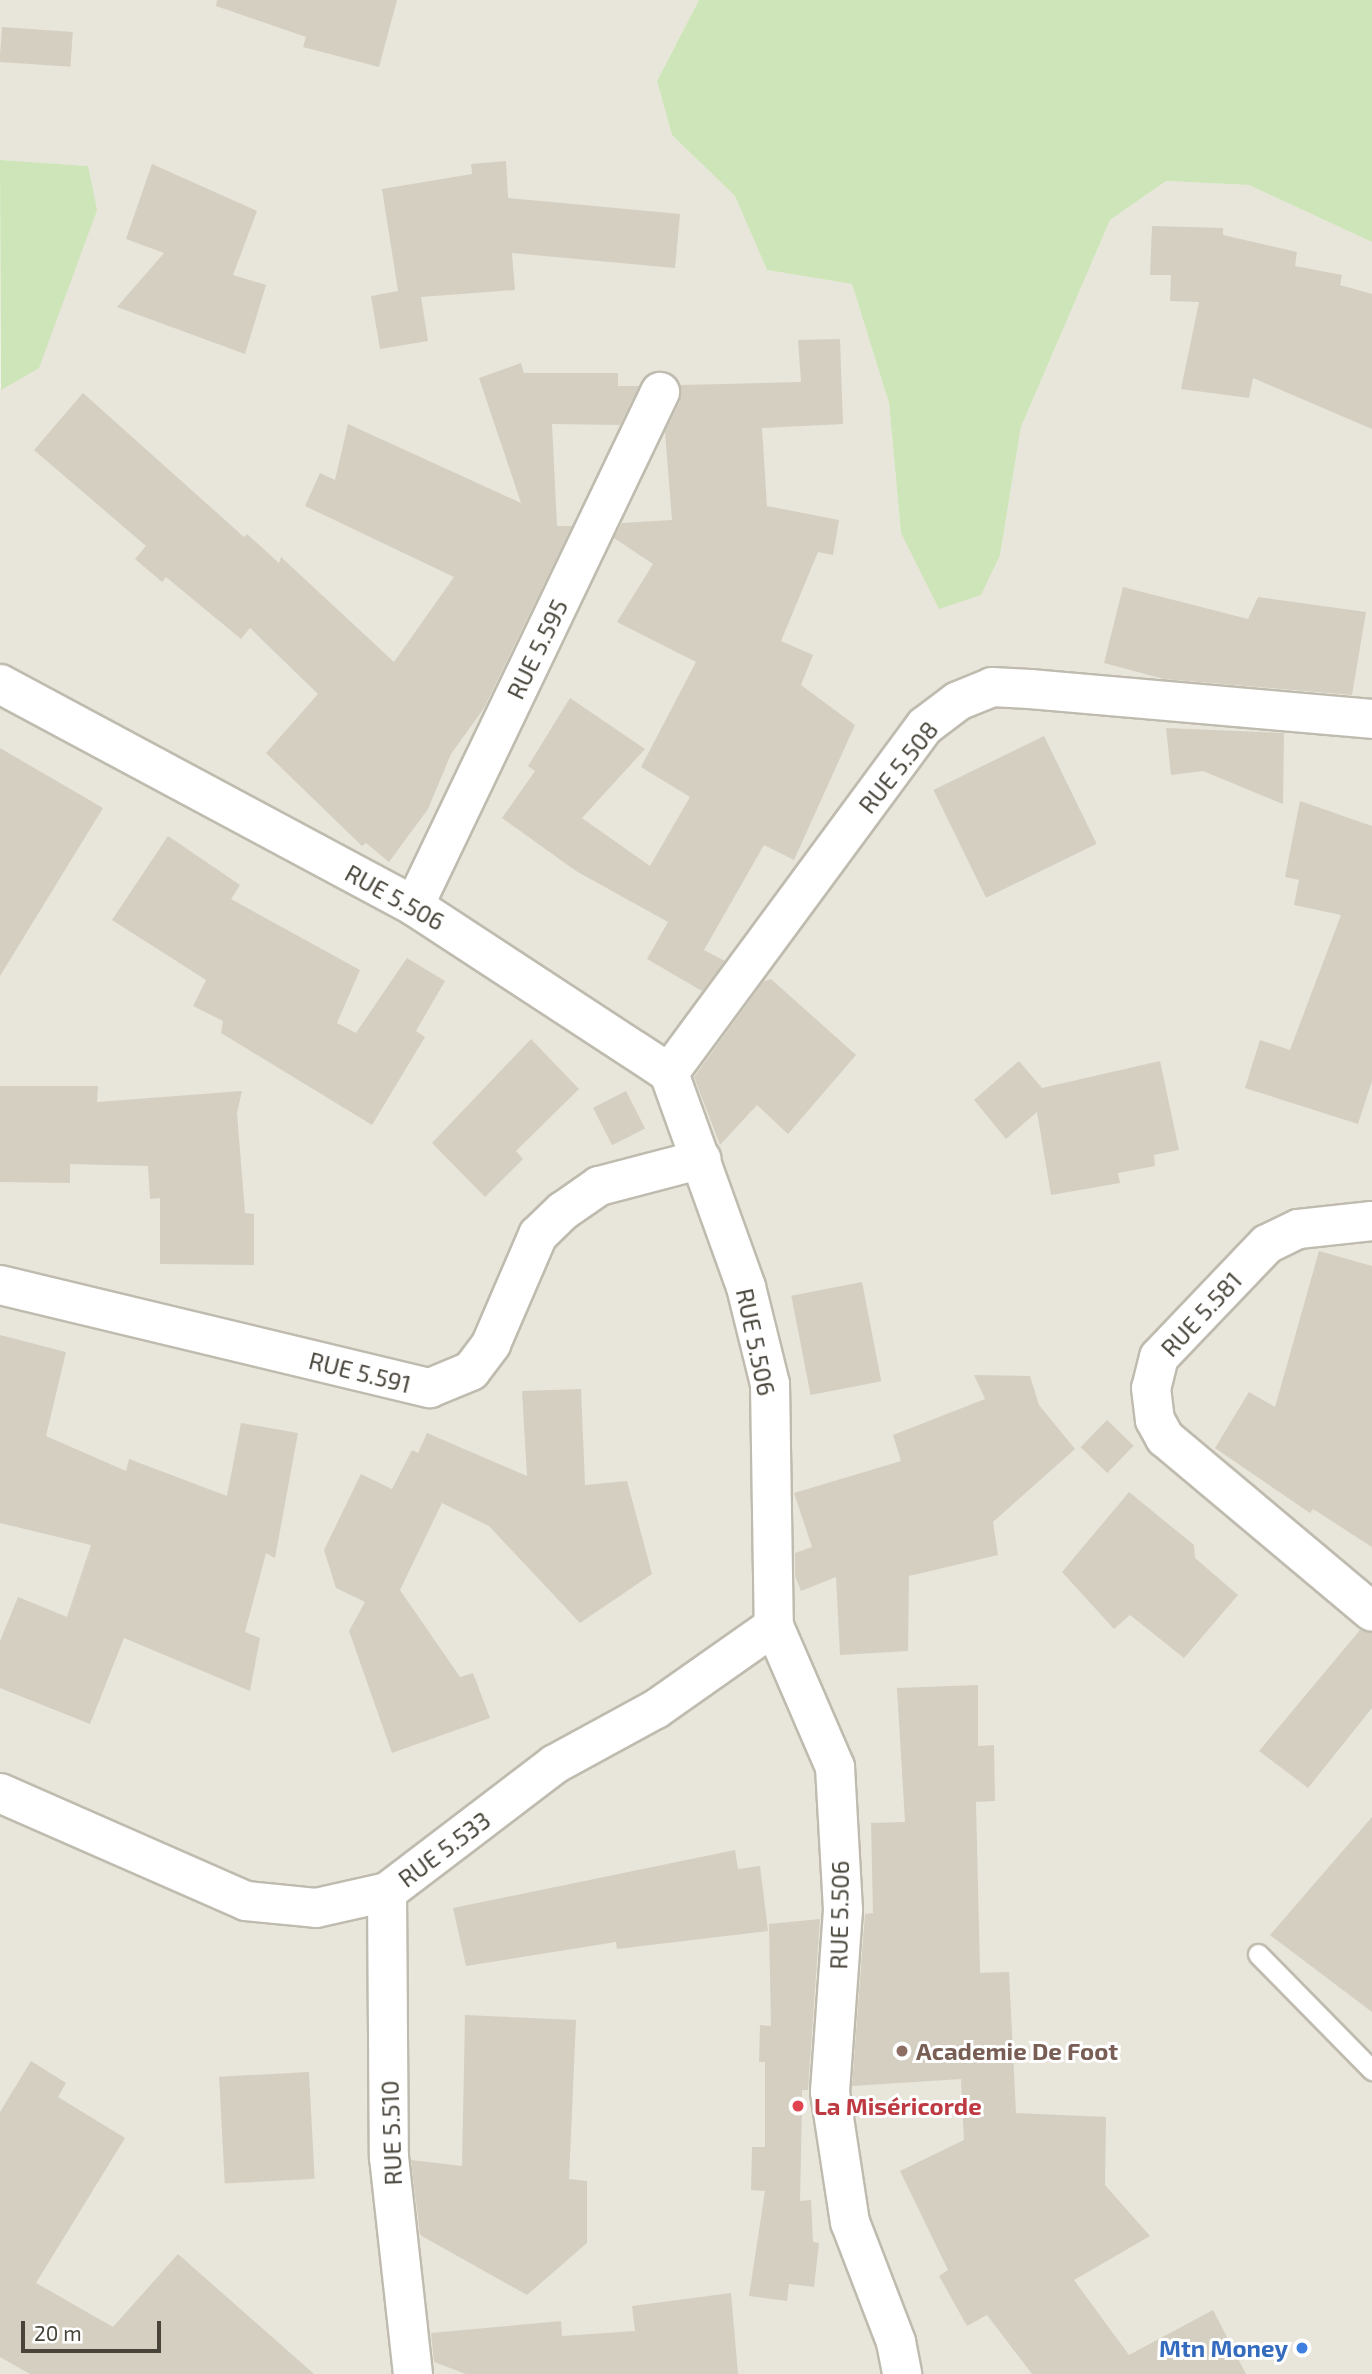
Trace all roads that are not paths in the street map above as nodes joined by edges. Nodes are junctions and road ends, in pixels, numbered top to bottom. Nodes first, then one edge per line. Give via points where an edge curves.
1 (660, 391) dead end
2 (0, 684) edge
3 (1372, 719) edge
4 (414, 905) junction
5 (669, 1073) junction
6 (702, 1159) junction
7 (1372, 1221) edge
8 (0, 1285) edge
9 (1372, 1612) edge
10 (774, 1626) junction
11 (0, 1793) edge
12 (387, 1892) junction
13 (1258, 1954) dead end
14 (1372, 2070) edge
15 (413, 2374) edge
16 (902, 2374) edge

1 - 4 street, RUE 5.595
2 - 4 street, RUE 5.506
3 - 5 street, RUE 5.508 via 1042,689 992,687 958,701 925,726
4 - 5 street, RUE 5.506
5 - 6 street, RUE 5.506
6 - 8 street, RUE 5.591 via 599,1186 563,1211 538,1235 491,1343 471,1371 430,1388
6 - 10 street, RUE 5.506 via 746,1287 770,1384
7 - 9 street, RUE 5.581 via 1298,1229 1267,1244 1159,1357 1152,1388 1155,1420 1165,1438
10 - 12 street, RUE 5.533 via 656,1709 555,1764
10 - 16 street, RUE 5.506 via 835,1767 843,1910 830,2092 850,2222 897,2342
11 - 12 street, RUE 5.533 via 246,1901 316,1909
12 - 15 street, RUE 5.510 via 389,2157
13 - 14 lane

